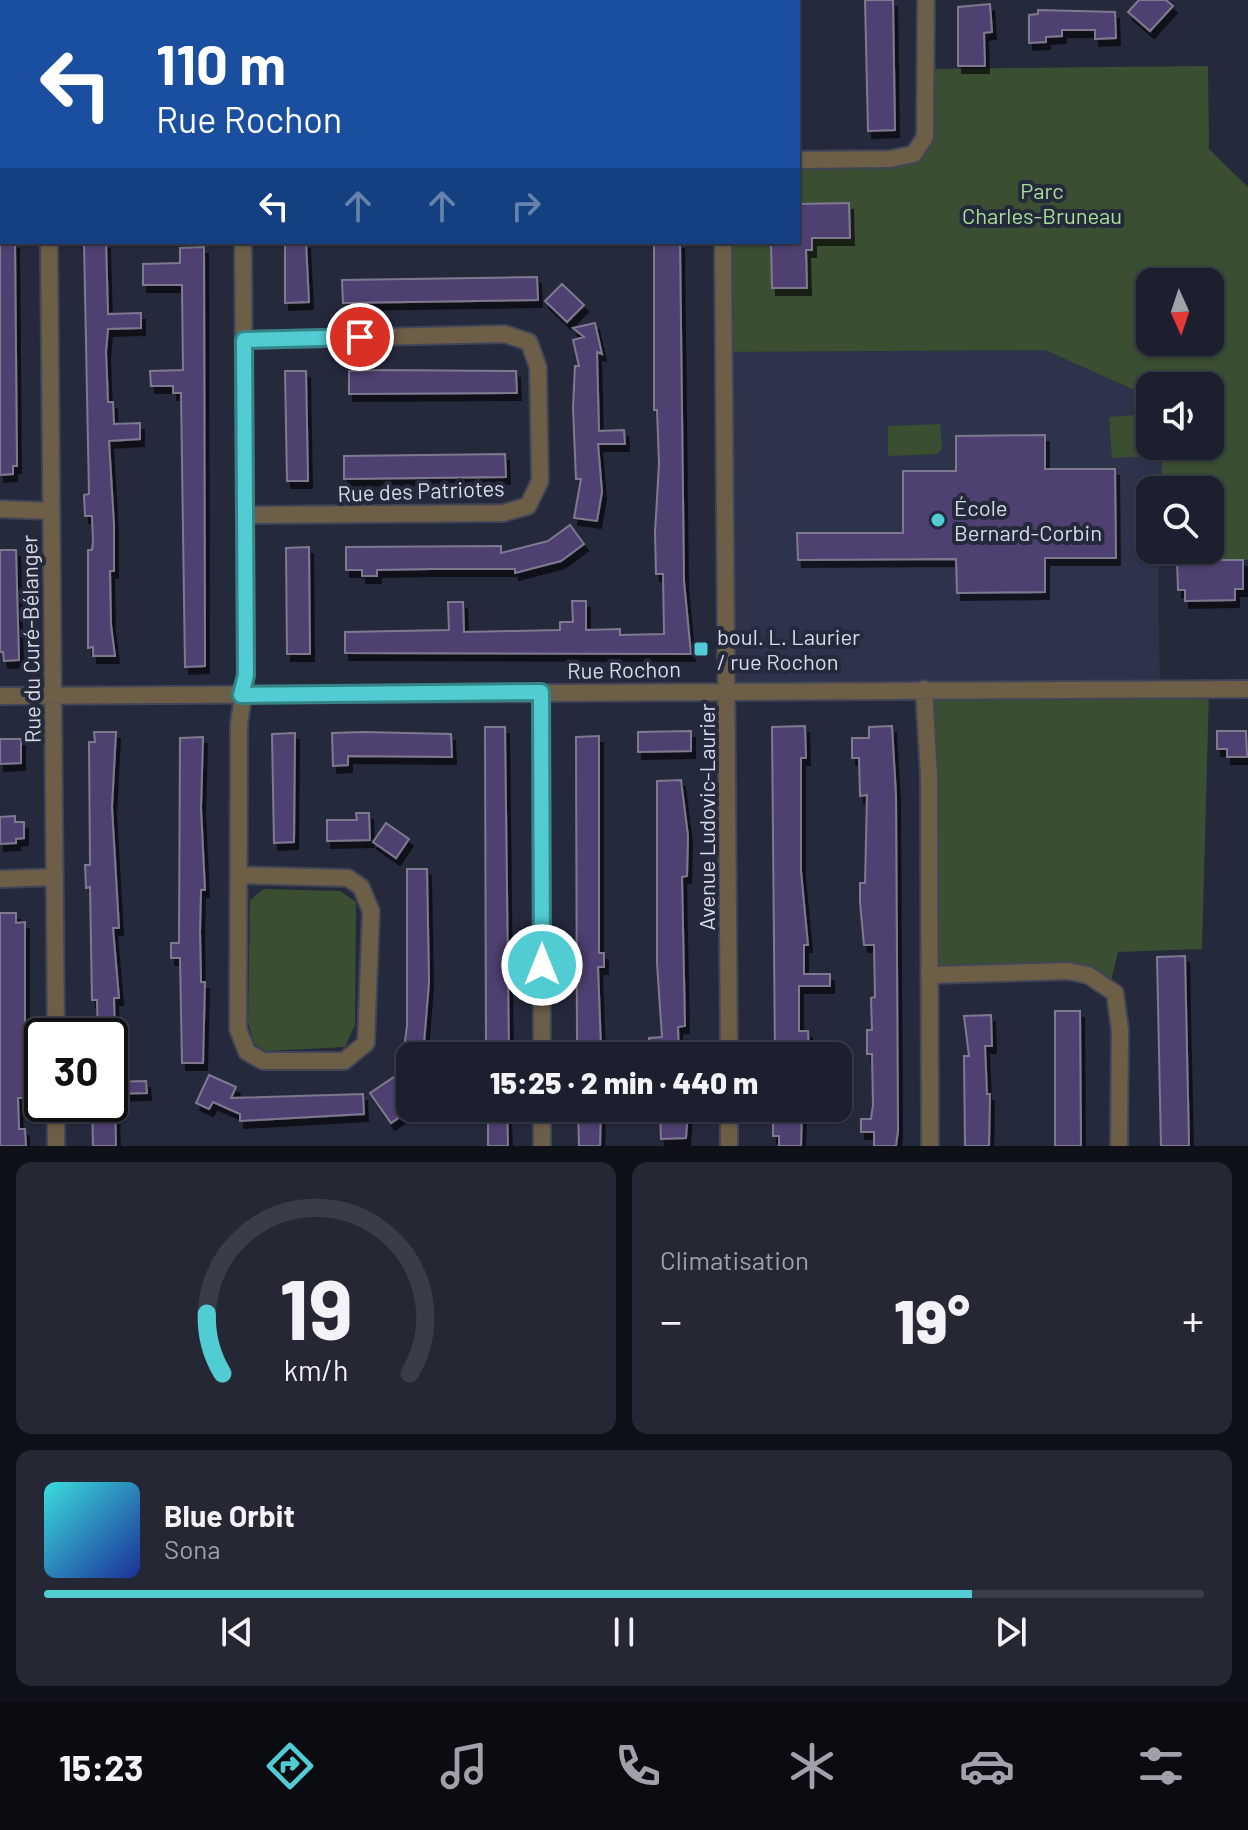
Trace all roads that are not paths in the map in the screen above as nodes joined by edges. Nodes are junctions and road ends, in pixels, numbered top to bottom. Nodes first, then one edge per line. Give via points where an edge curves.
1 (926, 0) edge
2 (800, 160) edge
3 (49, 244) edge
4 (243, 244) edge
5 (723, 244) edge
6 (244, 340) junction
7 (0, 509) edge
8 (50, 511) junction
9 (245, 515) junction
10 (924, 689) junction
11 (1248, 689) edge
12 (728, 690) junction
13 (541, 692) junction
14 (54, 695) junction
15 (241, 695) junction
16 (0, 696) edge
17 (239, 875) junction
18 (55, 877) junction
19 (0, 879) edge
20 (929, 975) junction
21 (56, 1018) edge
22 (542, 1042) edge
23 (729, 1042) edge
24 (56, 1122) edge
25 (542, 1122) edge
26 (729, 1122) edge
27 (56, 1146) edge
28 (542, 1146) edge
29 (729, 1146) edge
30 (930, 1146) edge
31 (1119, 1146) edge

1 - 2 street via 925,137 914,154
3 - 8 street, Rue du Curé-Bélanger
4 - 6 street
5 - 12 street, Avenue Ludovic-Laurier
6 - 9 street
6 - 9 street, Rue des Patriotes via 505,334 529,342 538,367 540,481 528,506 503,513
7 - 8 street
8 - 14 street, Rue du Curé-Bélanger
9 - 15 street via 246,675
10 - 11 street, Rue Rochon
10 - 12 street, Rue Rochon
10 - 20 street
12 - 13 street, Rue Rochon
12 - 23 street, Avenue Ludovic-Laurier
13 - 15 street, Rue Rochon
13 - 22 street
14 - 15 street, Rue Rochon
14 - 16 street, Rue Rochon
14 - 18 street, Rue du Curé-Bélanger
15 - 17 street
17 - 17 street via 238,1029 247,1052 263,1061 344,1061 366,1043 371,911 361,887 348,878
18 - 19 street
18 - 21 street, Rue du Curé-Bélanger
20 - 30 street
20 - 31 street via 1068,971 1088,975 1115,993 1120,1030
24 - 27 street
25 - 28 street
26 - 29 street

